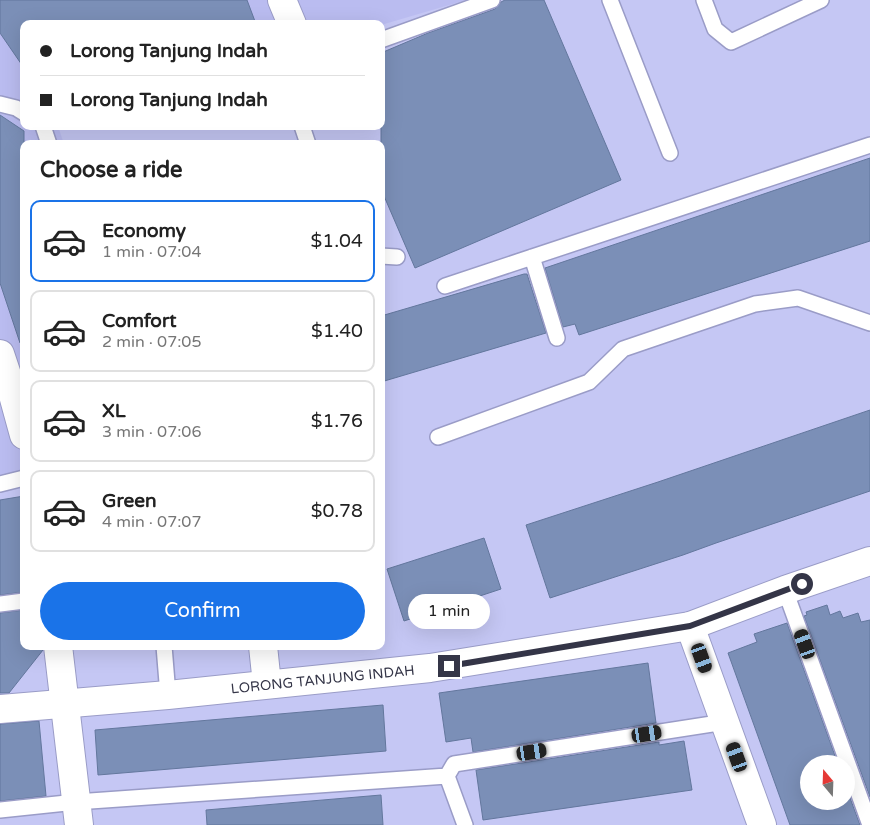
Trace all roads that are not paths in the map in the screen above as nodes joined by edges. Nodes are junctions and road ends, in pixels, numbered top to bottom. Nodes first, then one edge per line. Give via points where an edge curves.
1 (282, 0) edge
2 (492, 0) edge
3 (610, 0) edge
4 (704, 0) edge
5 (821, 0) edge
6 (290, 20) edge
7 (385, 39) edge
8 (0, 104) edge
9 (20, 110) edge
10 (870, 145) edge
11 (670, 153) dead end
12 (385, 256) edge
13 (397, 257) dead end
14 (532, 257) junction
15 (445, 286) dead end
16 (870, 323) edge
17 (557, 338) dead end
18 (0, 354) edge
19 (17, 382) edge
20 (20, 404) edge
21 (438, 437) dead end
22 (20, 479) edge
23 (0, 484) edge
24 (870, 561) edge
25 (785, 590) junction
26 (20, 602) edge
27 (0, 604) edge
28 (690, 626) junction
29 (58, 650) edge
30 (164, 650) edge
31 (263, 650) edge
32 (267, 684) junction
33 (168, 695) junction
34 (65, 704) junction
35 (0, 709) edge
36 (725, 722) junction
37 (447, 776) junction
38 (0, 810) edge
39 (77, 814) edge
40 (465, 825) edge
41 (762, 825) edge
42 (870, 825) edge

1 - 6 street
2 - 7 lane
3 - 11 lane
4 - 5 lane via 715,29 731,42
8 - 9 lane
10 - 14 lane
12 - 13 lane
14 - 15 lane
14 - 17 lane
16 - 21 lane via 798,298 755,304 623,349 589,382
18 - 19 street
19 - 20 street
22 - 23 lane
24 - 25 street, LORONG TANJUNG INDAH
25 - 28 street, LORONG TANJUNG INDAH
25 - 42 lane
26 - 27 lane
28 - 32 street, LORONG TANJUNG INDAH via 430,668
28 - 36 street
29 - 34 street
30 - 33 lane
31 - 32 street
32 - 33 street, LORONG TANJUNG INDAH
33 - 34 street, LORONG TANJUNG INDAH
34 - 35 street, LORONG TANJUNG INDAH
34 - 39 street
36 - 37 lane via 454,764
36 - 41 street
37 - 39 lane
37 - 40 lane
38 - 39 lane

